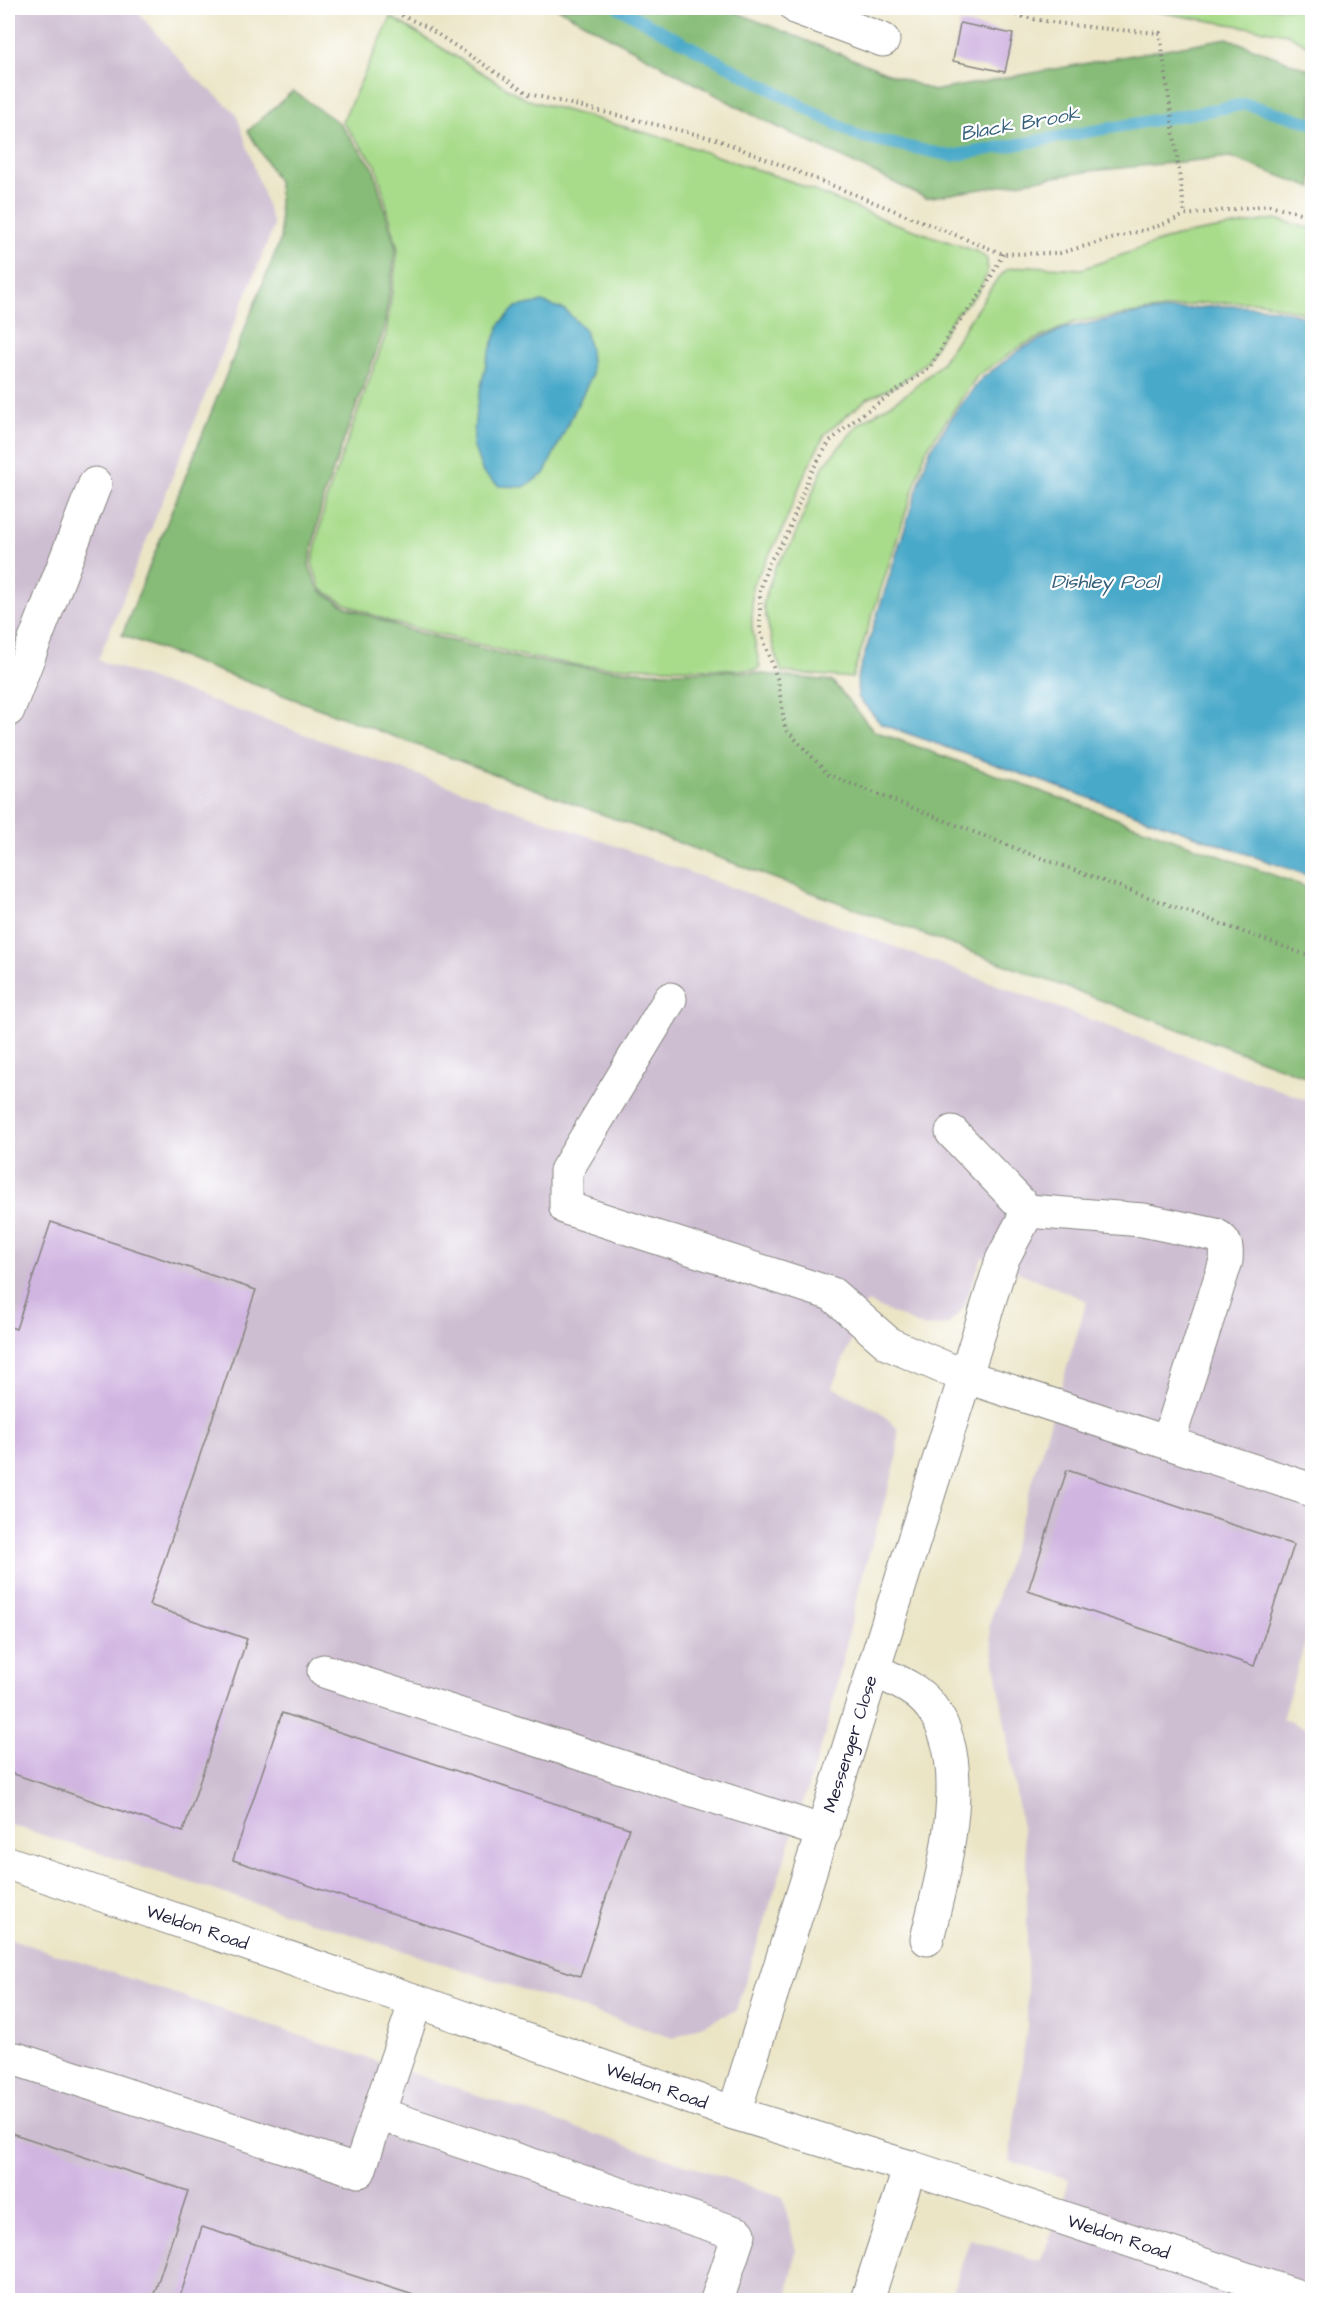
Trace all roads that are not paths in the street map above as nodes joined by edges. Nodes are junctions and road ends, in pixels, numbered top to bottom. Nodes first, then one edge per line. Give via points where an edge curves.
1 (797, 8) edge
2 (883, 40) dead end
3 (95, 484) dead end
4 (8, 710) edge
5 (669, 999) dead end
6 (952, 1132) dead end
7 (1028, 1211) junction
8 (964, 1376) junction
9 (1168, 1442) junction
10 (1312, 1490) edge
11 (874, 1670) junction
12 (324, 1671) dead end
13 (824, 1832) junction
14 (8, 1863) edge
15 (927, 1939) dead end
16 (416, 2001) junction
17 (16, 2059) dead end
18 (734, 2113) junction
19 (379, 2114) junction
20 (910, 2167) junction
21 (717, 2301) edge
22 (867, 2301) edge
23 (1309, 2301) edge

1 - 2 street
3 - 4 street
5 - 8 street via 566,1171 566,1208 832,1294 889,1344
6 - 7 street
7 - 8 street, Messenger Close via 1002,1260
7 - 9 street via 1143,1220 1215,1235 1227,1247 1227,1261
8 - 9 street
8 - 11 street, Messenger Close
9 - 10 street
11 - 13 street, Messenger Close
11 - 15 street via 909,1686 931,1707 945,1733 952,1768 953,1814
12 - 13 street
13 - 18 street, Messenger Close
14 - 16 street, Weldon Road
16 - 18 street, Weldon Road
16 - 19 street
17 - 19 street via 359,2170
18 - 20 street, Weldon Road
19 - 21 street via 740,2234
20 - 22 street
20 - 23 street, Weldon Road

